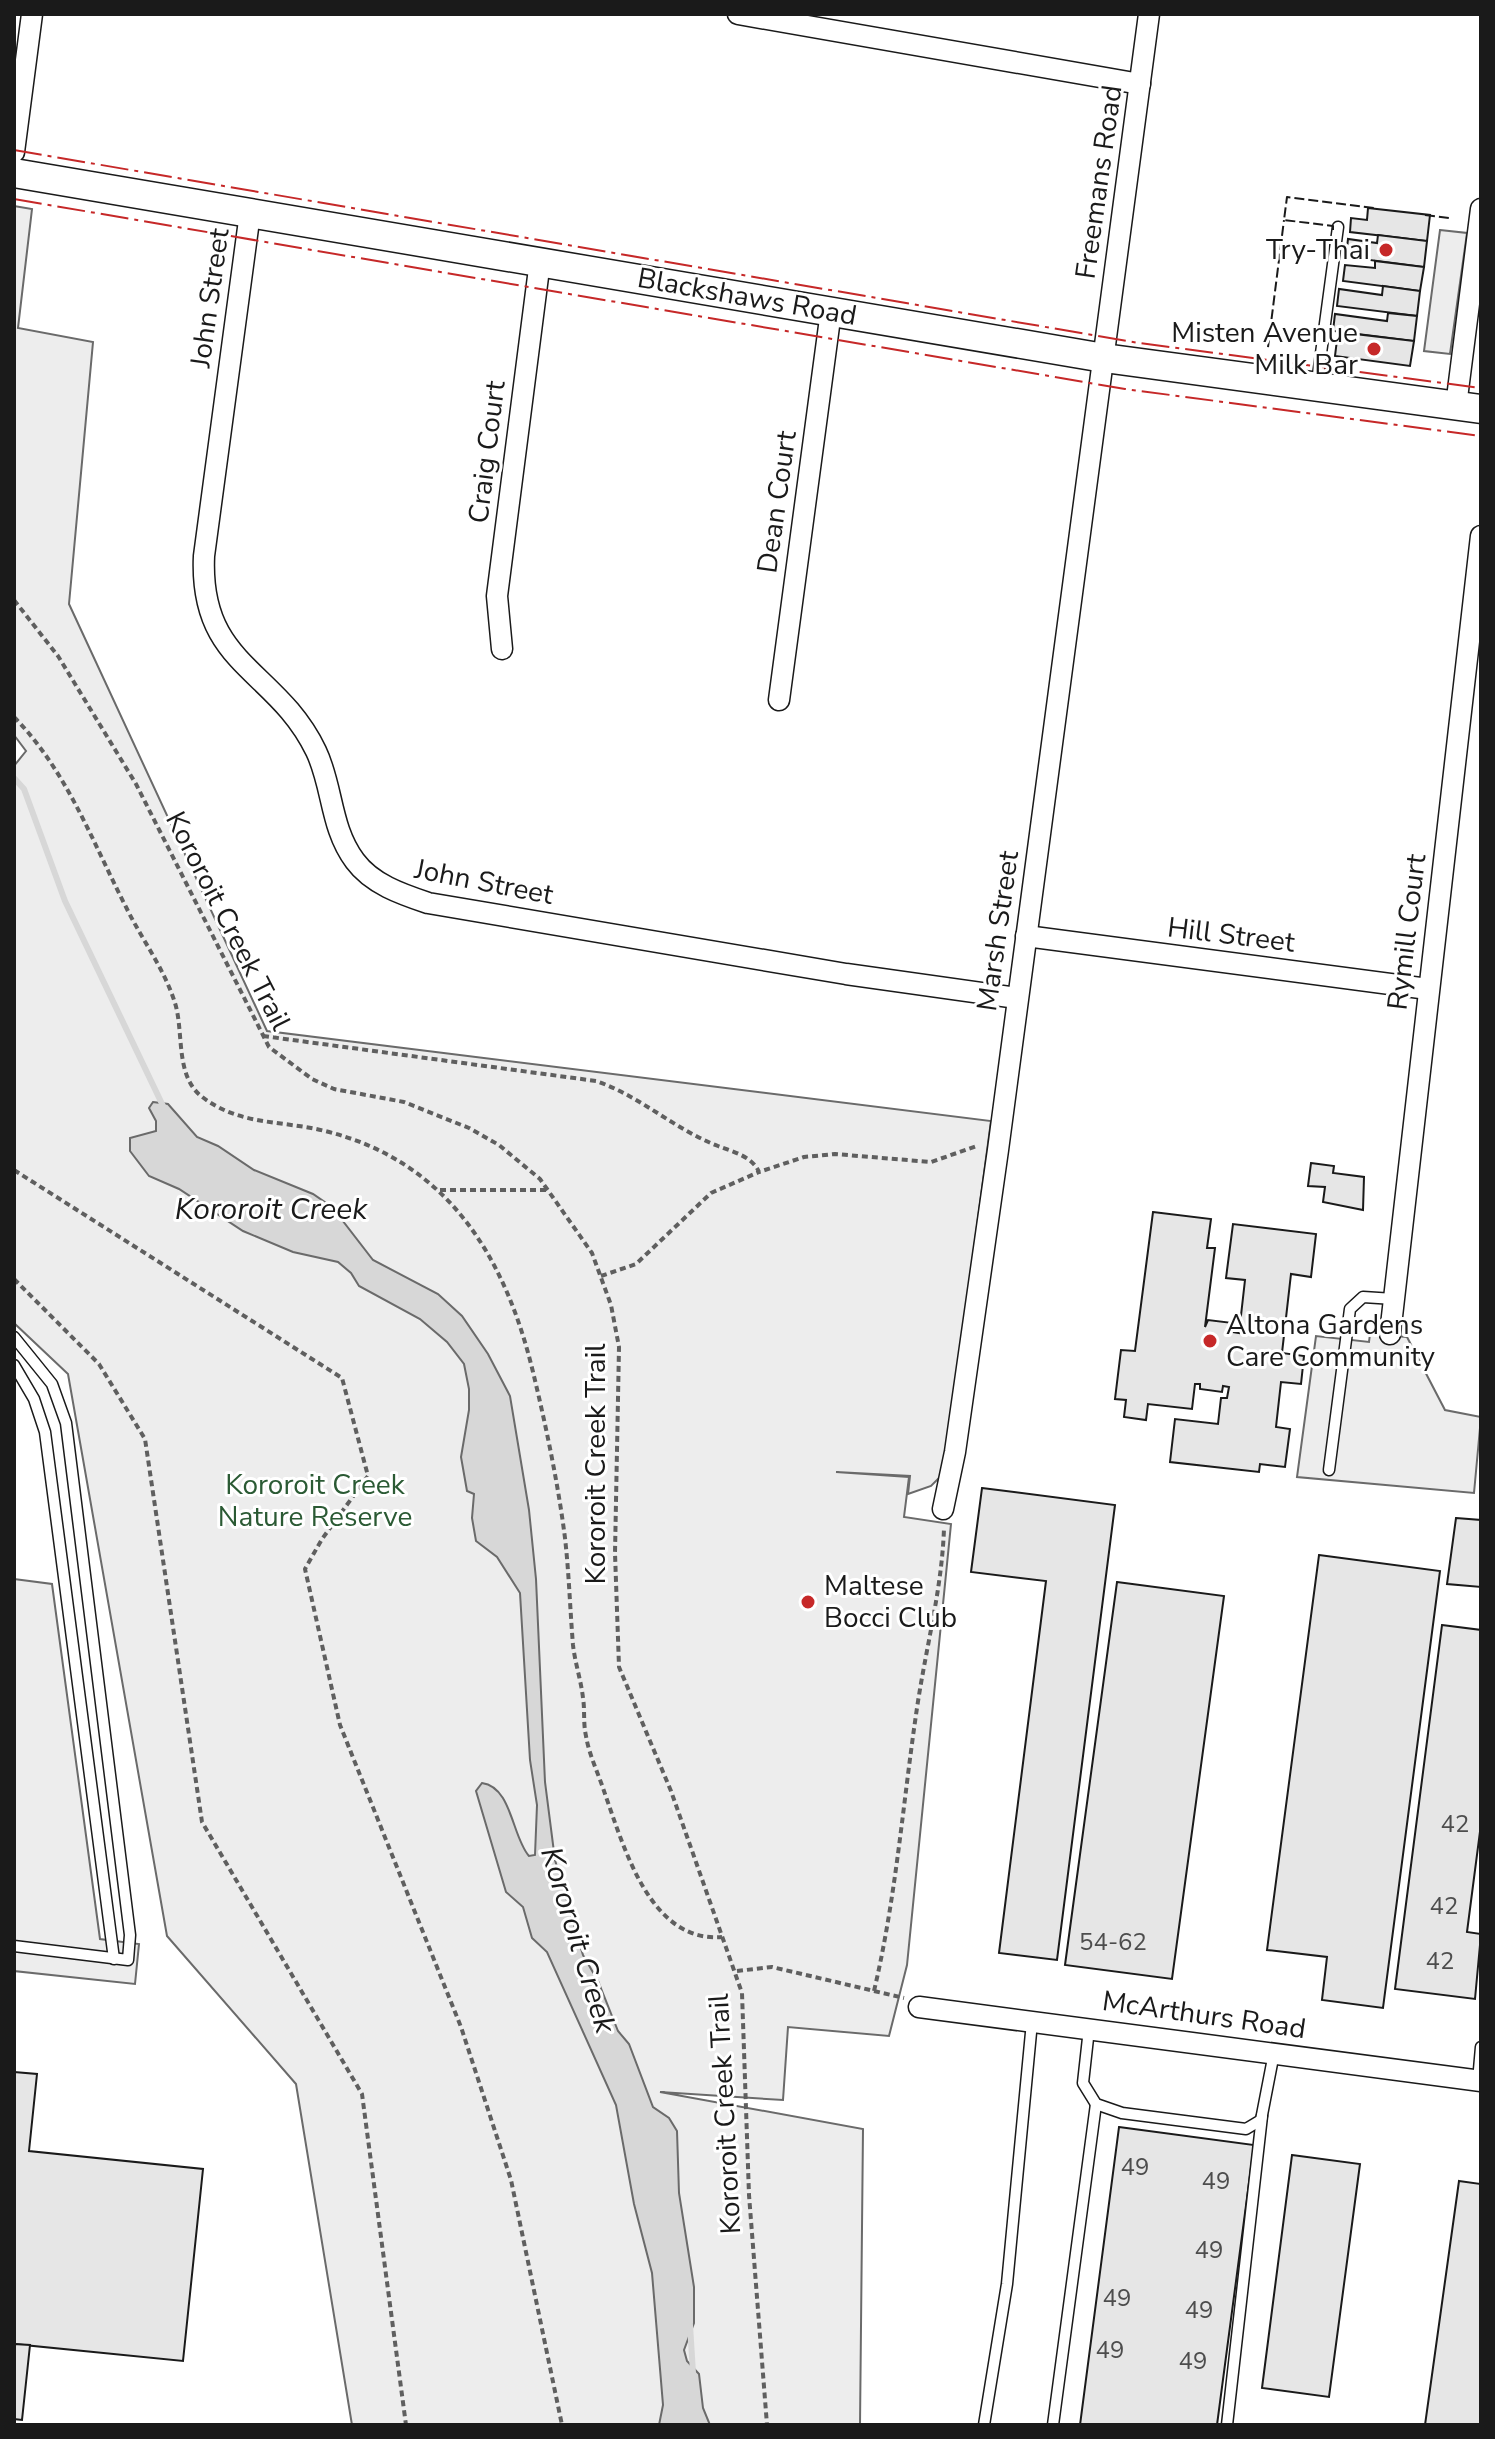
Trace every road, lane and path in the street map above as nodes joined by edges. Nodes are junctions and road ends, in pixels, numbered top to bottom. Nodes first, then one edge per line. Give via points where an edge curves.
1 (32, 14) edge
2 (738, 14) edge
3 (1149, 14) edge
4 (1140, 84) junction
5 (14, 152) edge
6 (14, 173) edge
7 (1481, 209) edge
8 (250, 213) junction
9 (1338, 227) dead end
10 (540, 261) junction
11 (831, 311) junction
12 (1104, 358) junction
13 (1317, 387) junction
14 (1468, 407) edge
15 (1481, 536) edge
16 (14, 600) edge
17 (502, 649) dead end
18 (779, 700) dead end
19 (14, 717) edge
20 (1026, 936) junction
21 (1428, 989) junction
22 (1017, 998) junction
23 (263, 1036) junction
24 (998, 1150) junction
25 (14, 1170) edge
26 (759, 1172) junction
27 (440, 1190) junction
28 (548, 1190) junction
29 (601, 1276) junction
30 (14, 1279) edge
31 (1394, 1299) junction
32 (1390, 1334) dead end
33 (14, 1337) edge
34 (33, 1358) junction
35 (16, 1368) edge
36 (1329, 1470) dead end
37 (943, 1509) joint
38 (79, 1526) junction
39 (58, 1528) junction
40 (97, 1666) junction
41 (76, 1669) junction
42 (722, 1937) junction
43 (14, 1946) edge
44 (114, 1959) junction
45 (736, 1971) junction
46 (874, 1991) junction
47 (919, 2007) joint
48 (1033, 2020) junction
49 (1089, 2027) junction
50 (1481, 2047) edge
51 (1274, 2053) junction
52 (1480, 2081) edge
53 (1096, 2104) junction
54 (1263, 2114) junction
55 (406, 2425) edge
56 (562, 2425) edge
57 (767, 2425) edge
58 (984, 2425) edge
59 (1053, 2425) edge
60 (1227, 2425) edge

1 - 5 street
2 - 4 street
3 - 4 street, Freemans Road
4 - 12 street, Freemans Road
6 - 8 main road, Blackshaws Road
7 - 14 street
8 - 10 main road, Blackshaws Road
8 - 22 street, John Street via 204,556 206,605 227,646 284,705 316,752 335,820 356,862 396,893 428,903
9 - 13 lane
10 - 11 main road, Blackshaws Road
10 - 17 street, Craig Court via 497,596
11 - 12 main road, Blackshaws Road
11 - 18 street, Dean Court
12 - 13 main road, Blackshaws Road
12 - 20 street, Marsh Street
13 - 14 main road, Blackshaws Road
15 - 21 street, Rymill Court
16 - 23 path, Kororoit Creek Trail via 58,656 136,784
19 - 27 path via 69,788 129,914 167,979 180,1020 187,1081 201,1096 238,1117 361,1141 405,1163
20 - 21 street, Hill Street
20 - 22 street, Marsh Street
21 - 31 street, Rymill Court
22 - 24 street, Marsh Street
23 - 26 path via 596,1081 755,1163
23 - 28 path, Kororoit Creek Trail via 278,1057 334,1089 404,1102 469,1128 525,1164
24 - 26 path via 975,1146 931,1162 835,1154 804,1157
24 - 37 street, Marsh Street
25 - 56 path via 342,1378 368,1476 305,1569 340,1725 461,2027 511,2180
26 - 29 path via 711,1193 636,1264
27 - 28 path
27 - 42 path via 496,1264 532,1369 565,1537 586,1737 624,1849 659,1908 695,1934
28 - 29 path, Kororoit Creek Trail via 578,1229
29 - 42 path, Kororoit Creek Trail via 619,1347 619,1667 671,1791
30 - 55 path via 99,1364 145,1439 202,1822 362,2094
31 - 32 street, Rymill Court
31 - 36 lane via 1363,1297 1350,1309
33 - 34 lane
34 - 35 lane
34 - 38 lane via 62,1409
35 - 39 lane via 45,1432
37 - 46 path via 933,1634 917,1704
38 - 39 lane
38 - 40 lane
39 - 41 lane
40 - 41 lane
40 - 44 lane via 130,1935 128,1960
41 - 44 lane
42 - 45 path, Kororoit Creek Trail
43 - 44 lane
45 - 46 path via 772,1967
45 - 57 path, Kororoit Creek Trail via 742,1993 749,2195
46 - 47 path via 913,2000
47 - 48 street, McArthurs Road
48 - 49 street, McArthurs Road
48 - 58 lane via 1007,2284
49 - 51 street, McArthurs Road
49 - 53 lane via 1083,2083
50 - 52 lane
51 - 52 street, McArthurs Road
51 - 54 lane
53 - 54 lane via 1122,2113 1246,2129
53 - 59 lane
54 - 60 lane

